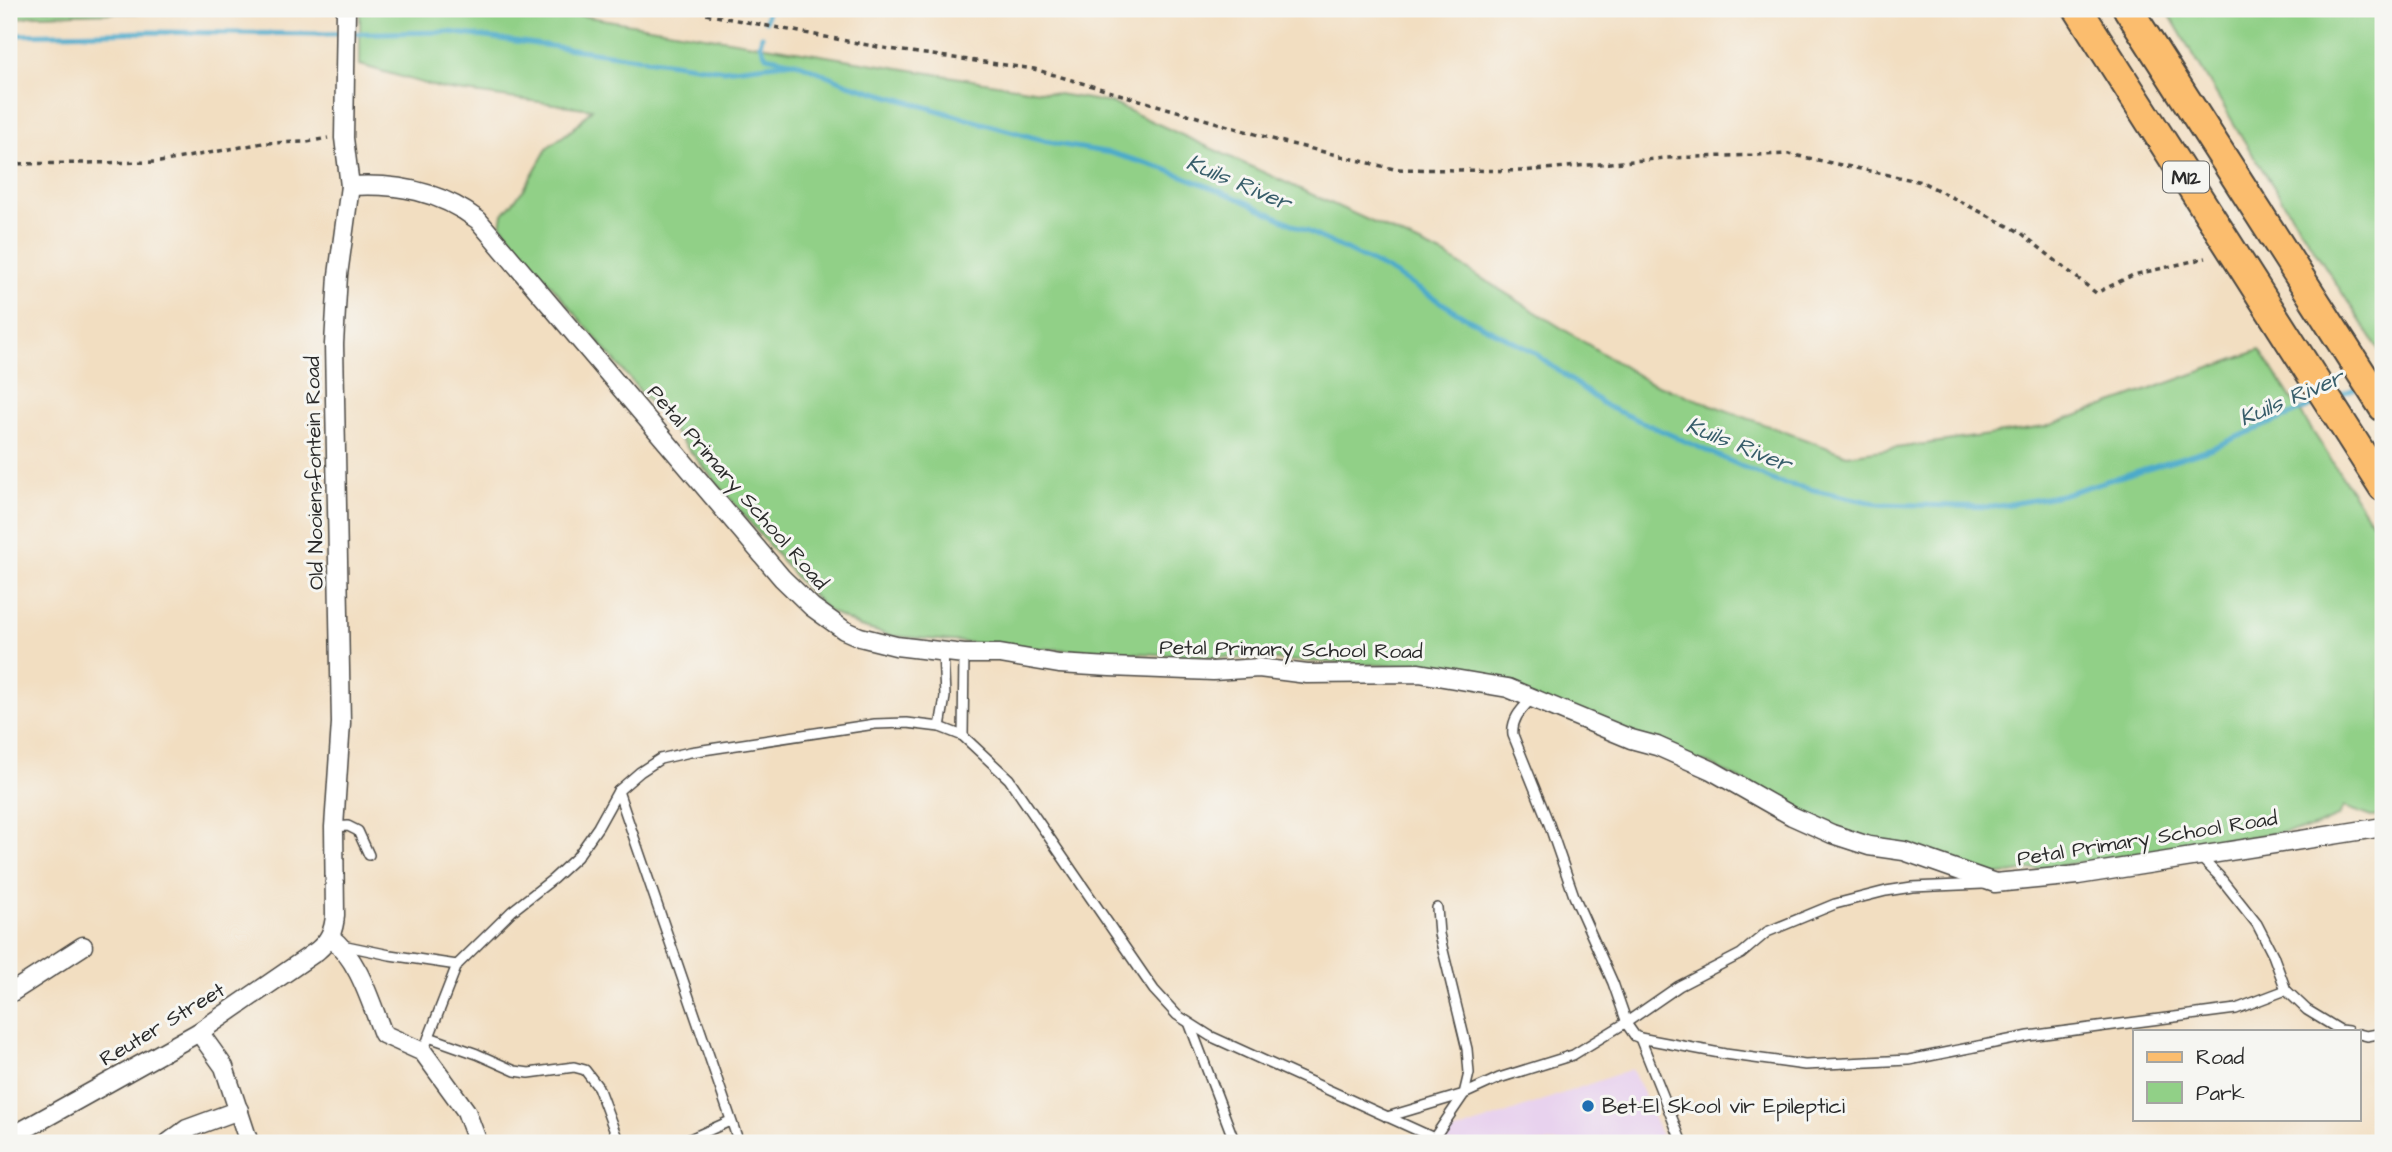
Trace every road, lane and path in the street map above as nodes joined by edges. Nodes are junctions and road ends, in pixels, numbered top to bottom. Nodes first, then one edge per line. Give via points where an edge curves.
1 (346, 9) edge
2 (698, 9) edge
3 (2078, 9) edge
4 (2128, 9) edge
5 (344, 138) junction
6 (9, 164) edge
7 (350, 186) junction
8 (2206, 258) dead end
9 (2383, 407) edge
10 (2383, 487) edge
11 (943, 651) junction
12 (964, 654) junction
13 (1533, 697) junction
14 (940, 727) junction
15 (963, 736) junction
16 (618, 791) junction
17 (334, 827) junction
18 (2383, 827) edge
19 (369, 855) dead end
20 (2198, 855) junction
21 (1995, 883) junction
22 (1437, 908) dead end
23 (335, 941) junction
24 (83, 946) dead end
25 (457, 965) junction
26 (2286, 990) junction
27 (9, 994) edge
28 (1627, 1023) junction
29 (1190, 1025) junction
30 (2340, 1030) edge
31 (199, 1032) junction
32 (2383, 1033) edge
33 (2360, 1034) edge
34 (1640, 1038) junction
35 (426, 1045) junction
36 (1464, 1094) junction
37 (239, 1110) junction
38 (1387, 1117) junction
39 (730, 1121) junction
40 (1434, 1138) junction
41 (9, 1139) edge
42 (168, 1143) edge
43 (250, 1143) edge
44 (478, 1143) edge
45 (619, 1143) edge
46 (681, 1143) edge
47 (738, 1143) edge
48 (1235, 1143) edge
49 (1445, 1143) edge
50 (1682, 1143) edge

1 - 5 street, Old Nooiensfontein Road
2 - 8 path via 889,49 1034,69 1279,141 1394,169 1523,171 1666,158 1789,154 1922,182 2020,232 2096,293 2133,275
3 - 10 main road, M12
4 - 9 main road, M12
5 - 6 path via 262,143 160,162
5 - 7 street, Old Nooiensfontein Road
7 - 11 street, Petal Primary School Road via 423,191 478,220 782,578 812,607 860,637
7 - 17 street, Old Nooiensfontein Road via 334,344 341,723
11 - 12 street, Petal Primary School Road
11 - 14 lane via 945,697
12 - 13 street, Petal Primary School Road via 1160,669 1419,674 1508,688
12 - 15 lane
13 - 21 street, Petal Primary School Road via 1711,770 1832,834 1904,851
13 - 28 lane via 1515,719 1513,735
14 - 15 lane
14 - 16 lane via 875,724 690,752 660,759
15 - 29 lane via 1009,779 1154,990
16 - 25 lane via 577,857
16 - 39 lane
17 - 19 lane via 358,831
17 - 23 street, Old Nooiensfontein Road
18 - 20 street, Petal Primary School Road
20 - 21 street, Petal Primary School Road
20 - 26 lane via 2257,924
21 - 28 lane via 1896,889 1821,909 1766,932 1741,954 1679,986
22 - 36 lane via 1467,1049 1469,1073
23 - 25 lane
23 - 31 street, Reuter Street
23 - 35 street via 359,975 383,1034
24 - 27 street
25 - 35 lane
26 - 30 lane via 2307,1010
26 - 34 lane via 2236,1009 2029,1037 1909,1060 1805,1065
28 - 34 lane
28 - 36 lane via 1573,1055
29 - 38 lane
29 - 48 lane
31 - 37 street via 224,1067
31 - 41 street, Reuter Street
32 - 33 lane
34 - 50 lane
35 - 44 street via 466,1111
35 - 45 lane via 477,1054 514,1071 585,1070 598,1087
36 - 38 lane
36 - 40 lane
37 - 42 street via 187,1129
37 - 43 street
38 - 40 lane
39 - 46 lane
39 - 47 lane
40 - 49 lane

